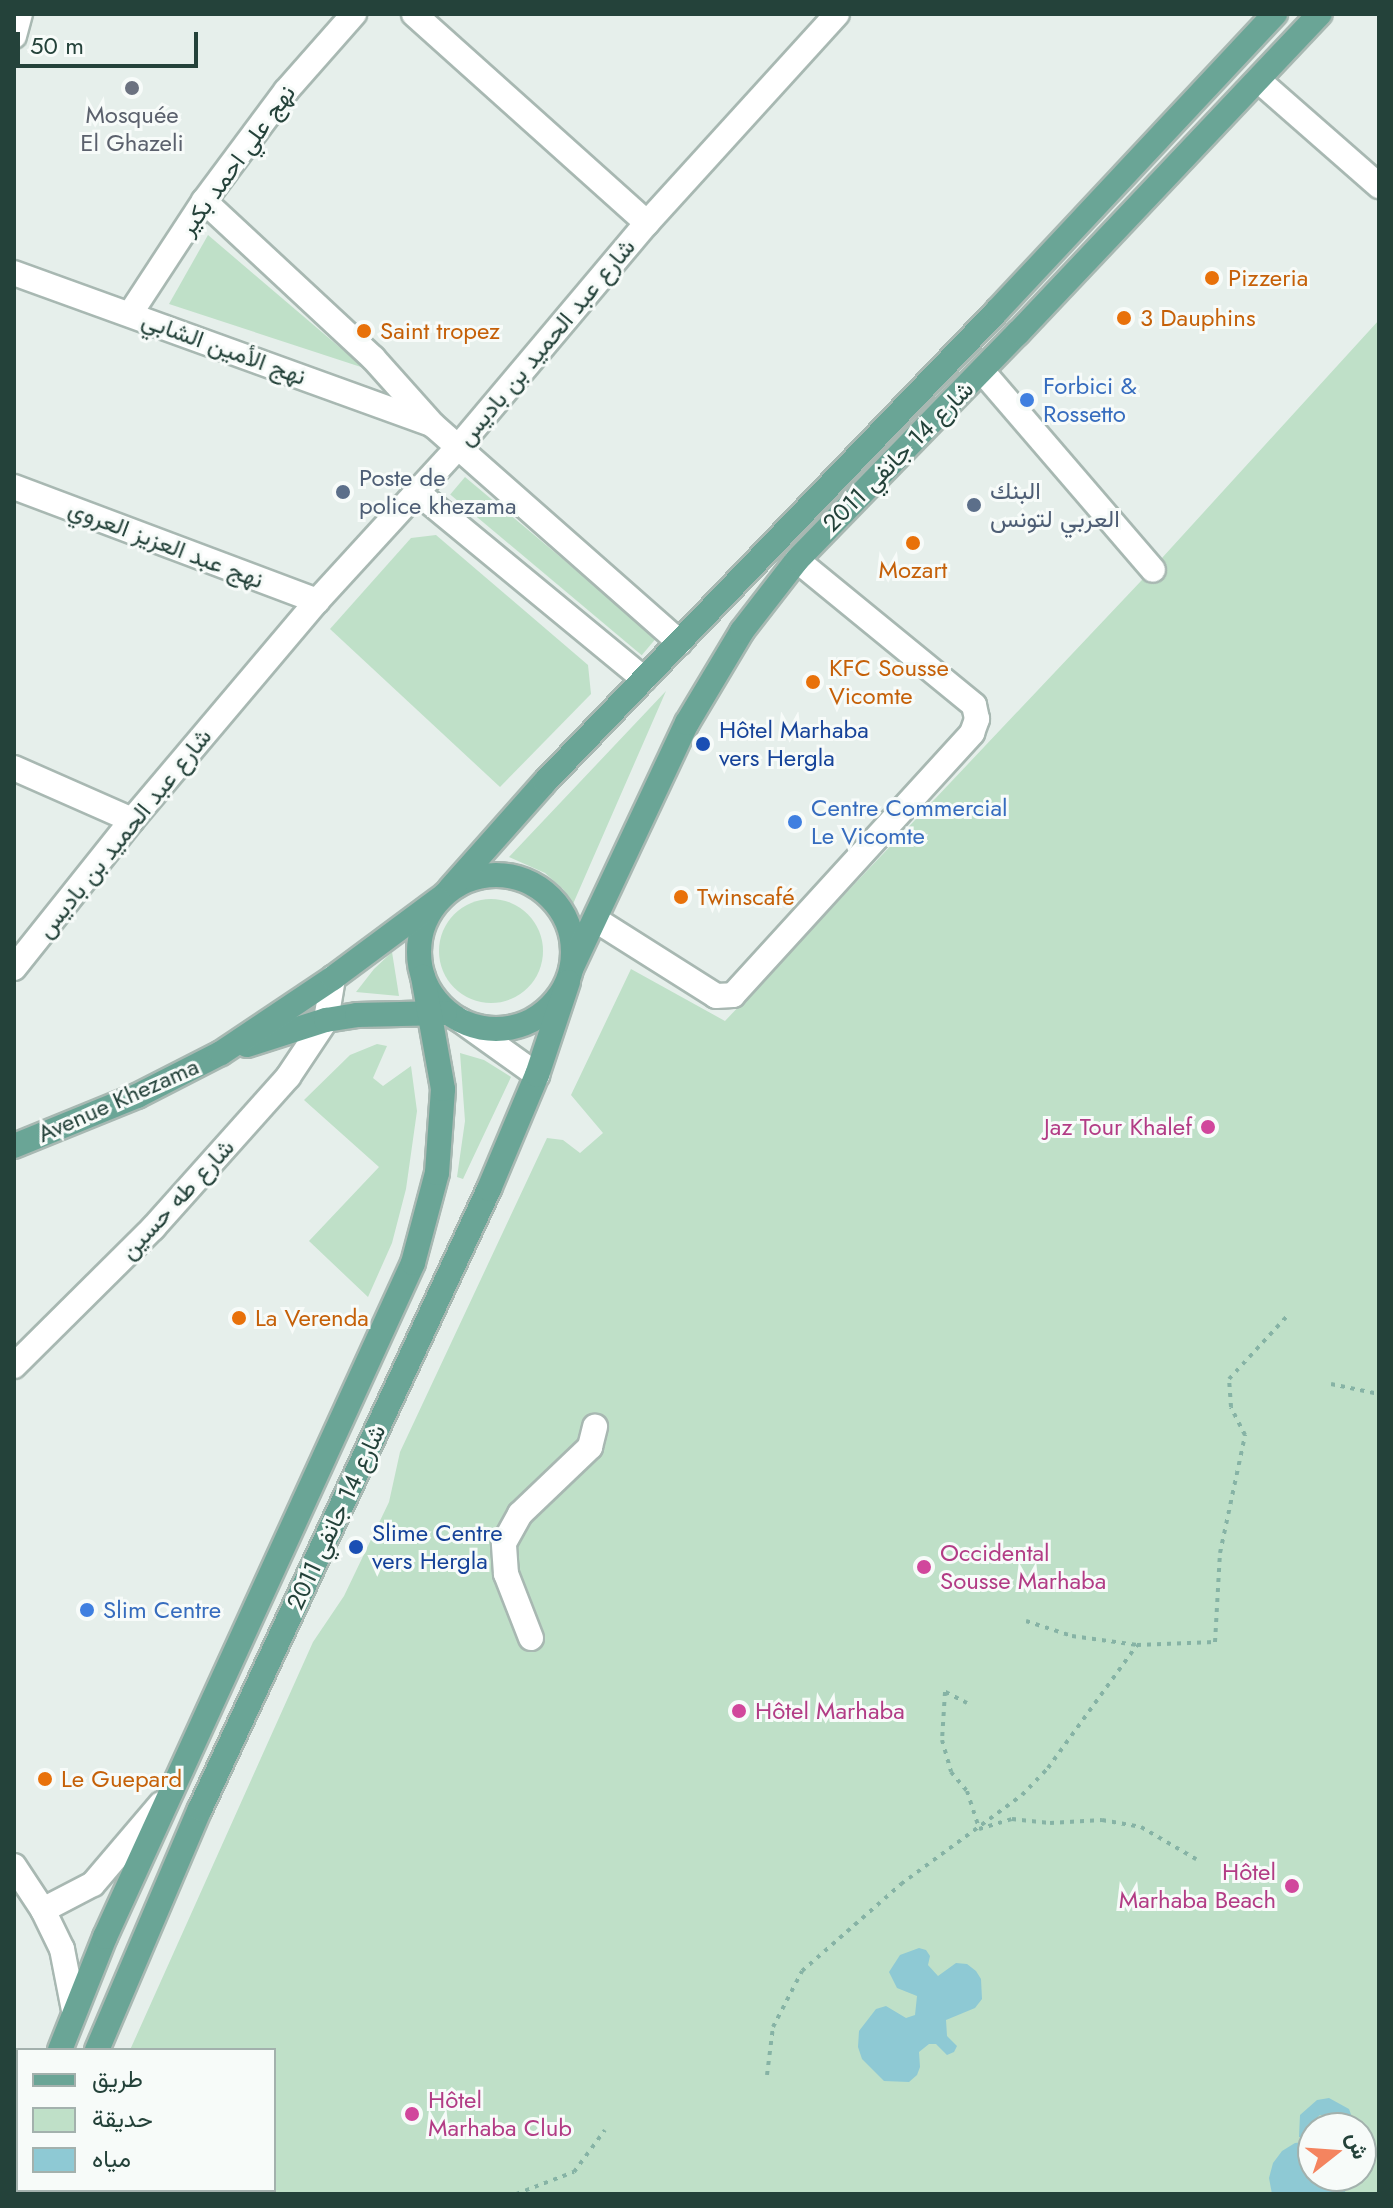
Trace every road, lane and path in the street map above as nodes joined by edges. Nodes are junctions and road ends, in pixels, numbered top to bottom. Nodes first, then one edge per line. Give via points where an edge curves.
1 (20, 14) edge
2 (354, 14) edge
3 (414, 14) edge
4 (1320, 14) edge
5 (832, 16) edge
6 (1266, 17) edge
7 (14, 36) edge
8 (1258, 80) junction
9 (1379, 186) edge
10 (204, 201) junction
11 (647, 223) junction
12 (14, 273) edge
13 (130, 314) junction
14 (982, 371) junction
15 (433, 425) junction
16 (459, 446) junction
17 (14, 487) edge
18 (417, 492) junction
19 (797, 560) junction
20 (1153, 570) dead end
21 (317, 601) junction
22 (680, 643) junction
23 (644, 679) junction
24 (14, 768) edge
25 (132, 820) junction
26 (444, 895) junction
27 (596, 920) junction
28 (14, 968) edge
29 (570, 974) junction
30 (333, 978) junction
31 (447, 1015) junction
32 (326, 1020) junction
33 (221, 1053) junction
34 (537, 1075) junction
35 (14, 1146) edge
36 (1289, 1314) dead end
37 (14, 1366) edge
38 (1331, 1384) dead end
39 (1379, 1394) edge
40 (595, 1427) dead end
41 (1026, 1621) dead end
42 (531, 1638) dead end
43 (1137, 1645) junction
44 (967, 1703) dead end
45 (171, 1794) junction
46 (979, 1829) junction
47 (1196, 1859) dead end
48 (14, 1866) edge
49 (43, 1910) junction
50 (74, 2010) junction
51 (61, 2048) edge
52 (98, 2048) edge
53 (767, 2075) dead end
54 (605, 2130) dead end
55 (516, 2194) edge

1 - 7 street
2 - 10 street, نهج علي احمد بكير via 286,91
3 - 11 street
4 - 8 main road, شارع 14 جانفي 2011
5 - 11 street, شارع عبد الحميد بن باديس
6 - 22 main road, شارع 14 جانفي 2011
8 - 9 street
8 - 14 main road, شارع 14 جانفي 2011
10 - 13 street, نهج علي احمد بكير
10 - 15 street via 373,358
11 - 16 street, شارع عبد الحميد بن باديس
12 - 13 street, نهج الأمين الشابي
13 - 15 street, نهج الأمين الشابي
14 - 19 main road, شارع 14 جانفي 2011
14 - 20 street
15 - 16 street
16 - 18 street, شارع عبد الحميد بن باديس
16 - 22 street
17 - 21 street, نهج عبد العزيز العروي
18 - 21 street, شارع عبد الحميد بن باديس
18 - 23 street
19 - 27 main road, شارع 14 جانفي 2011 via 742,631 709,685
19 - 27 street via 974,705 972,733 733,995 716,996
21 - 25 street, شارع عبد الحميد بن باديس
22 - 23 main road, شارع 14 جانفي 2011
23 - 26 main road, شارع 14 جانفي 2011
24 - 25 street
25 - 28 street, شارع عبد الحميد بن باديس
26 - 29 main road via 473,877 500,874 526,879 565,915 573,941
26 - 30 main road, Avenue Khezama
26 - 31 main road via 420,937 419,957 423,977
27 - 29 main road, شارع 14 جانفي 2011
29 - 31 main road via 554,1004 535,1020 497,1029
29 - 34 main road, شارع 14 جانفي 2011
30 - 32 street
30 - 33 main road, Avenue Khezama
31 - 32 main road, Avenue Khezama
31 - 34 street
31 - 45 main road, شارع 14 جانفي 2011 via 437,1173 413,1263
32 - 33 main road, Avenue Khezama
32 - 37 street, شارع طه حسين via 257,1114 153,1228
33 - 35 main road, Avenue Khezama via 137,1096
34 - 52 main road, شارع 14 جانفي 2011 via 200,1809
36 - 43 path via 1229,1379 1231,1407 1245,1435 1220,1553 1218,1638 1212,1644
38 - 39 path
40 - 42 street via 590,1447 520,1514 504,1543 506,1574
41 - 43 path via 1072,1636
43 - 46 path via 1048,1768
44 - 46 path via 945,1692 942,1740
45 - 49 street via 93,1884
45 - 50 main road, شارع 14 جانفي 2011
46 - 47 path via 1012,1819 1102,1820 1141,1827
46 - 53 path via 901,1884 802,1971 773,2027
48 - 49 street
49 - 50 street via 62,1949
50 - 51 main road, شارع 14 جانفي 2011
54 - 55 path via 574,2172

